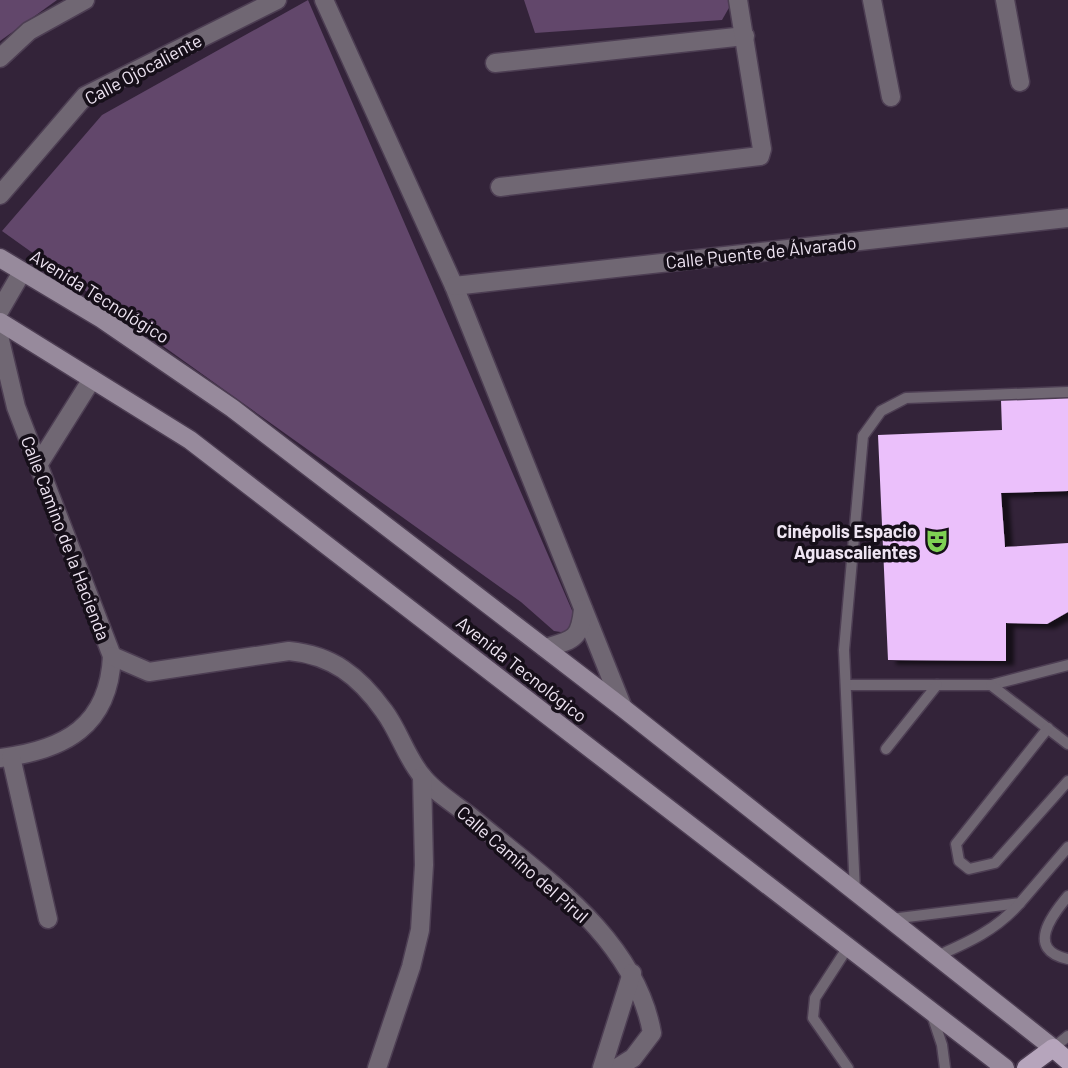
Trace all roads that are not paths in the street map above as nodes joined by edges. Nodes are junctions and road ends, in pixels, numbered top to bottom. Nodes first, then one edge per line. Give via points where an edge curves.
1 (85, 0) edge
2 (277, 0) edge
3 (324, 0) edge
4 (737, 0) edge
5 (872, 0) edge
6 (1005, 0) edge
7 (745, 36) junction
8 (0, 58) edge
9 (495, 63) dead end
10 (1020, 82) dead end
11 (891, 97) dead end
12 (500, 187) dead end
13 (0, 195) edge
14 (1068, 218) edge
15 (0, 258) edge
16 (22, 272) junction
17 (454, 286) junction
18 (0, 310) edge
19 (0, 322) edge
20 (0, 340) edge
21 (92, 379) junction
22 (1068, 392) edge
23 (38, 465) junction
24 (583, 609) junction
25 (545, 648) junction
26 (112, 656) junction
27 (1068, 665) edge
28 (847, 685) junction
29 (937, 685) junction
30 (991, 685) junction
31 (623, 708) junction
32 (1048, 728) junction
33 (1068, 744) edge
34 (886, 749) dead end
35 (6, 757) edge
36 (422, 776) junction
37 (1068, 781) edge
38 (1068, 847) edge
39 (855, 891) junction
40 (1068, 895) edge
41 (1020, 903) junction
42 (48, 919) dead end
43 (891, 919) junction
44 (848, 947) junction
45 (937, 956) junction
46 (1068, 959) edge
47 (632, 973) junction
48 (929, 1008) junction
49 (1068, 1036) edge
50 (1053, 1048) junction
51 (1068, 1061) edge
52 (377, 1068) edge
53 (602, 1068) edge
54 (617, 1068) edge
55 (849, 1068) edge
56 (945, 1068) edge
57 (1005, 1068) edge
58 (1026, 1068) edge

1 - 8 street via 29,31
2 - 13 street, Calle Ojocaliente via 85,96
3 - 17 street, Avenida Tecnológico
4 - 7 street
5 - 11 street
6 - 10 street
7 - 9 street
7 - 12 street via 760,156
14 - 17 street, Calle Puente de Álvarado
15 - 16 main road, Avenida Tecnológico
16 - 18 street
16 - 25 main road, Avenida Tecnológico via 102,319 232,408
17 - 24 street, Avenida Tecnológico
19 - 21 main road, Avenida Tecnológico
20 - 23 street, Calle Camino de la Hacienda via 16,407
21 - 23 street
21 - 44 main road, Avenida Tecnológico via 190,440
22 - 28 lane via 905,398 881,411 863,436 844,650
23 - 26 street, Calle Camino de la Hacienda
24 - 25 street, Avenida Tecnológico via 576,636
24 - 31 street, Avenida Tecnológico
25 - 31 main road, Avenida Tecnológico
26 - 35 street via 102,708 91,723 73,736
26 - 36 street, Calle Camino de la Hacienda via 149,672 289,651 340,664 384,711
27 - 30 lane
28 - 29 lane
28 - 39 lane
29 - 30 lane
29 - 34 lane
30 - 32 lane
31 - 39 main road, Avenida Tecnológico
32 - 33 lane
32 - 37 lane via 956,844 959,861 969,869 995,863
35 - 42 street
36 - 47 street, Calle Camino del Pirul via 575,905
36 - 52 street via 420,930
38 - 41 lane
39 - 43 main road, Avenida Tecnológico
40 - 46 lane via 1044,930 1053,954
41 - 43 lane
41 - 45 lane via 981,936
43 - 45 main road, Avenida Tecnológico
44 - 48 main road, Avenida Tecnológico
44 - 55 lane via 815,998 813,1018
45 - 50 main road, Avenida Tecnológico
47 - 53 street
47 - 54 street, Calle Camino del Pirul via 647,1005 652,1033 633,1058
48 - 56 lane
48 - 57 main road, Avenida Tecnológico
49 - 50 lane
50 - 51 main road, Avenida Tecnológico
50 - 58 main road

